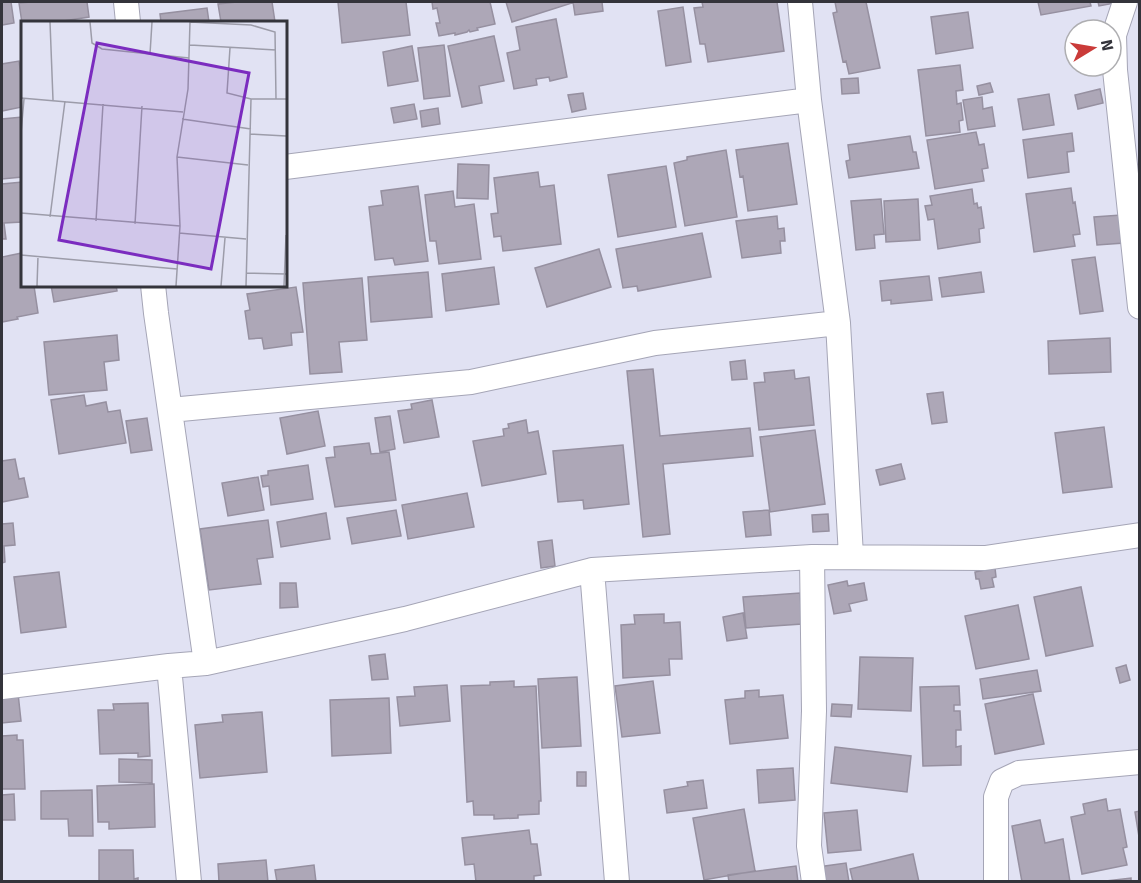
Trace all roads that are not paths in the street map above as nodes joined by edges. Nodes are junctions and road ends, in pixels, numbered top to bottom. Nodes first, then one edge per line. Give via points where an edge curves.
1 (126, 2) edge
2 (800, 2) edge
3 (1125, 2) edge
4 (128, 21) edge
5 (809, 100) junction
6 (286, 167) edge
7 (153, 286) edge
8 (1140, 306) edge
9 (838, 322) junction
10 (171, 410) junction
11 (1140, 535) edge
12 (812, 556) junction
13 (851, 556) junction
14 (592, 570) junction
15 (206, 663) junction
16 (169, 666) junction
17 (2, 687) edge
18 (1140, 762) edge
19 (189, 882) edge
20 (617, 882) edge
21 (814, 882) edge
22 (996, 882) edge

1 - 4 street
2 - 5 street
3 - 8 street via 1114,35 1115,70
5 - 6 street
5 - 9 street
7 - 10 street
9 - 10 street via 655,343 471,382
9 - 13 street
10 - 15 street
11 - 13 street via 985,558
12 - 13 street
12 - 14 street
12 - 21 street via 814,711 809,846
14 - 15 street via 405,619
14 - 20 street
15 - 16 street
16 - 17 street
16 - 19 street
18 - 22 street via 1018,773 1002,782 996,797

